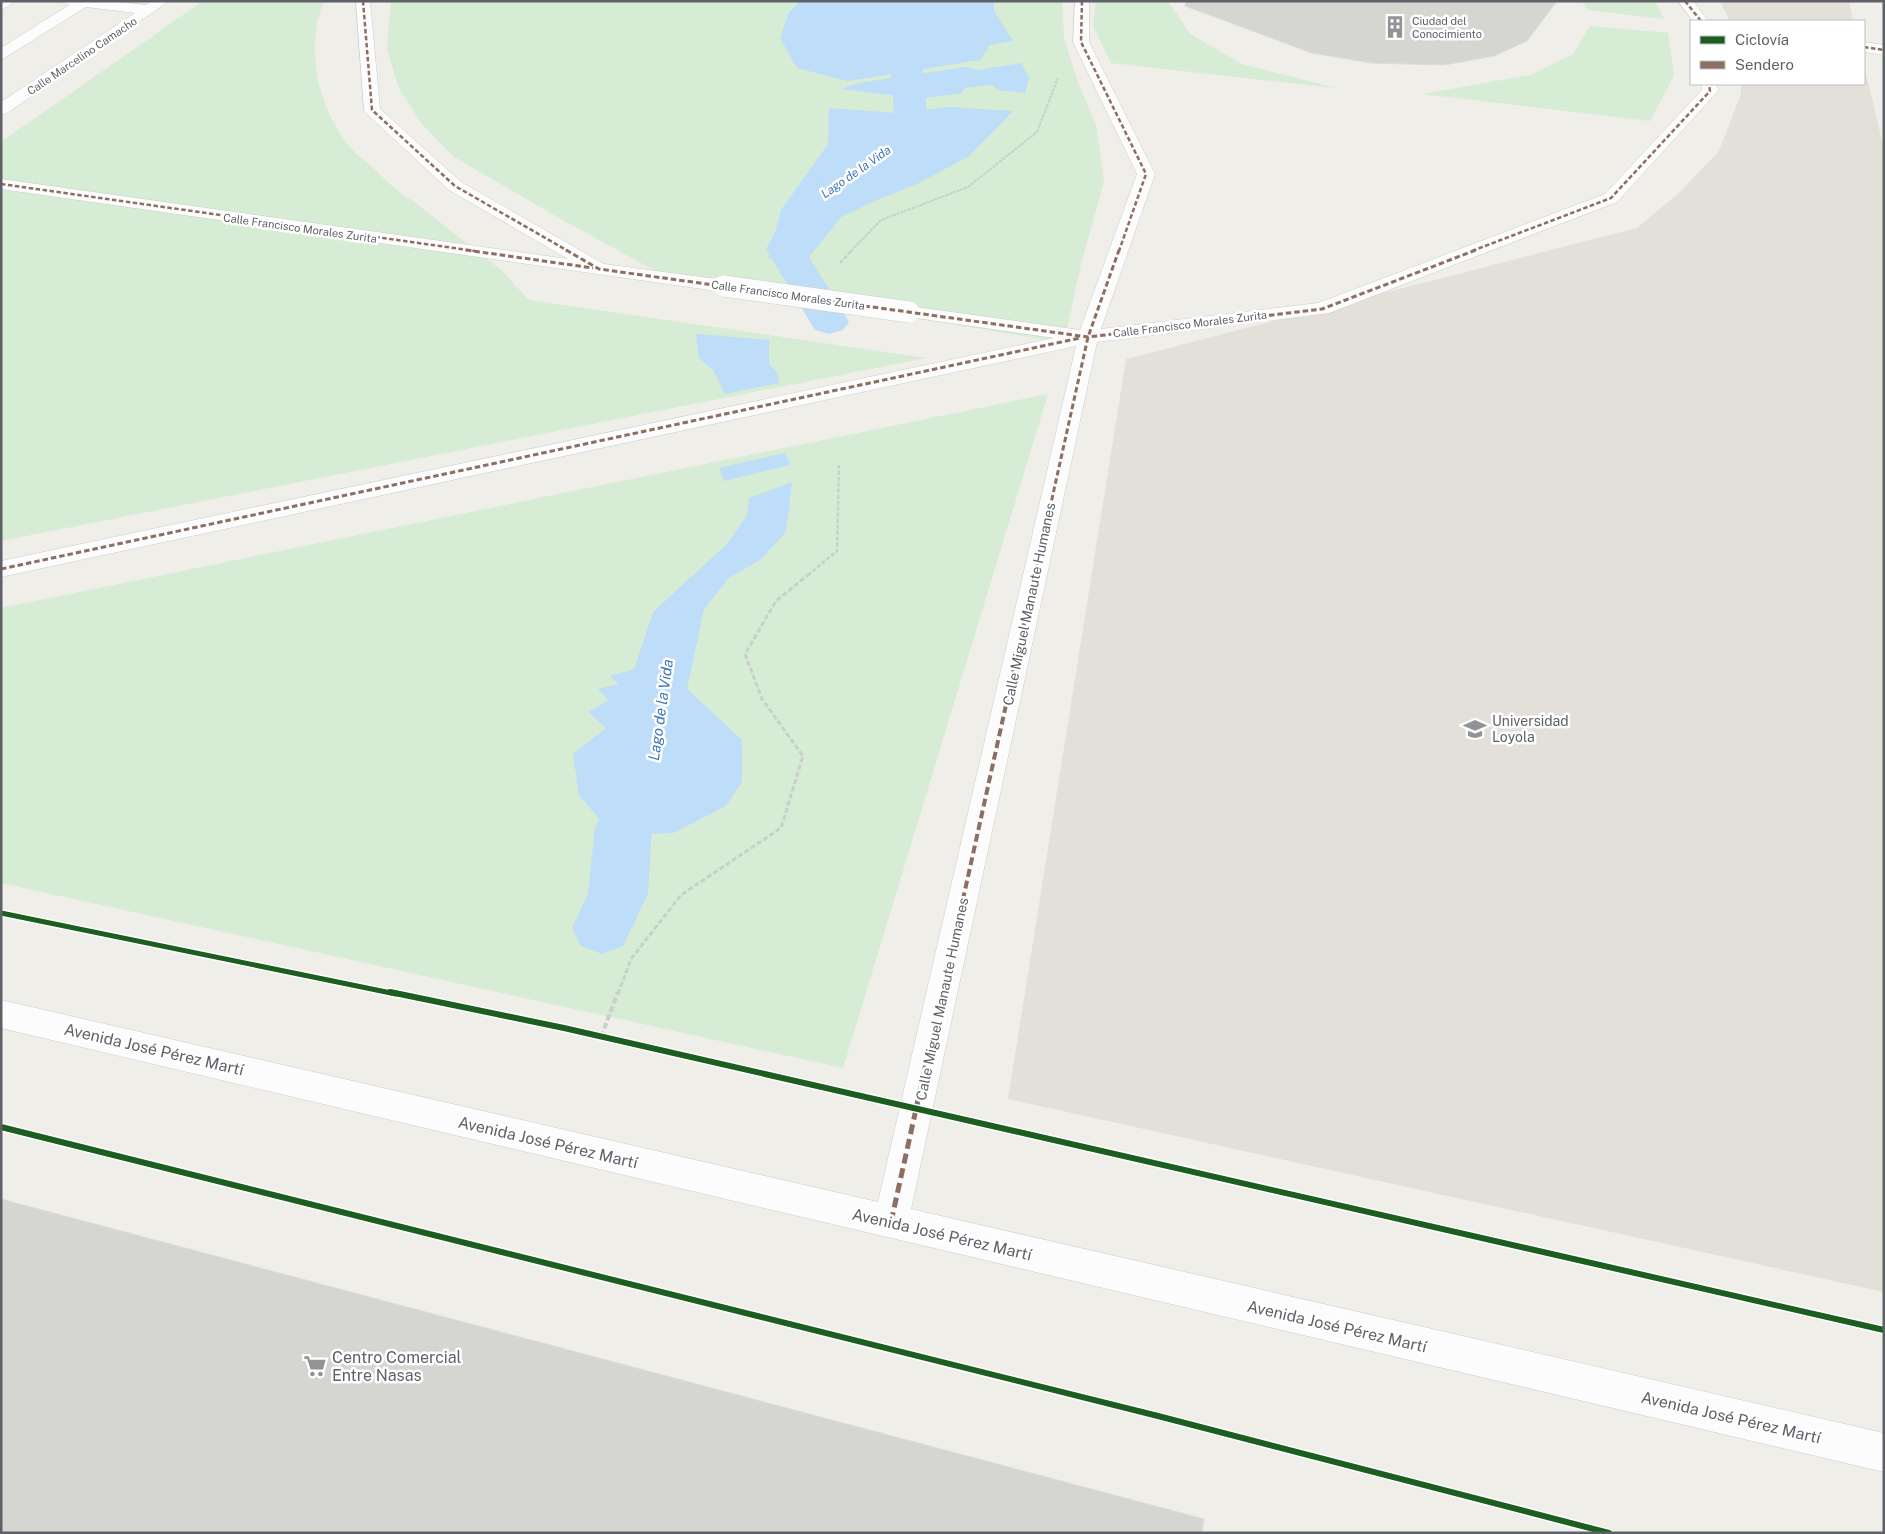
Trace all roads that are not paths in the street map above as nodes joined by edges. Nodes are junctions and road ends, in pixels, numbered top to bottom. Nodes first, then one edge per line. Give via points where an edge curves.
1 (9, 1) edge
2 (363, 1) edge
3 (1082, 1) edge
4 (1685, 1) edge
5 (80, 2) edge
6 (1, 6) edge
7 (156, 6) edge
8 (1700, 20) edge
9 (1865, 47) edge
10 (1884, 50) edge
11 (1, 55) edge
12 (1709, 85) edge
13 (1, 110) edge
14 (1, 184) edge
15 (599, 269) junction
16 (1088, 336) junction
17 (1, 569) edge
18 (1, 1014) edge
19 (891, 1222) junction
20 (1884, 1453) edge

1 - 6 street
2 - 15 street, Calle Francisco Morales Zurita via 372,110 455,186
3 - 16 street, Calle Miguel Manaute Humanes via 1081,42 1146,174
4 - 8 street
5 - 7 street
5 - 11 street
7 - 13 street, Calle Marcelino Camacho
9 - 10 street
12 - 16 street, Calle Francisco Morales Zurita via 1710,91 1611,198 1322,309
14 - 15 street, Calle Francisco Morales Zurita
15 - 16 street, Calle Francisco Morales Zurita, bridge
16 - 17 street
16 - 19 street, Calle Miguel Manaute Humanes
18 - 19 street, Avenida José Pérez Martí
19 - 20 street, Avenida José Pérez Martí

